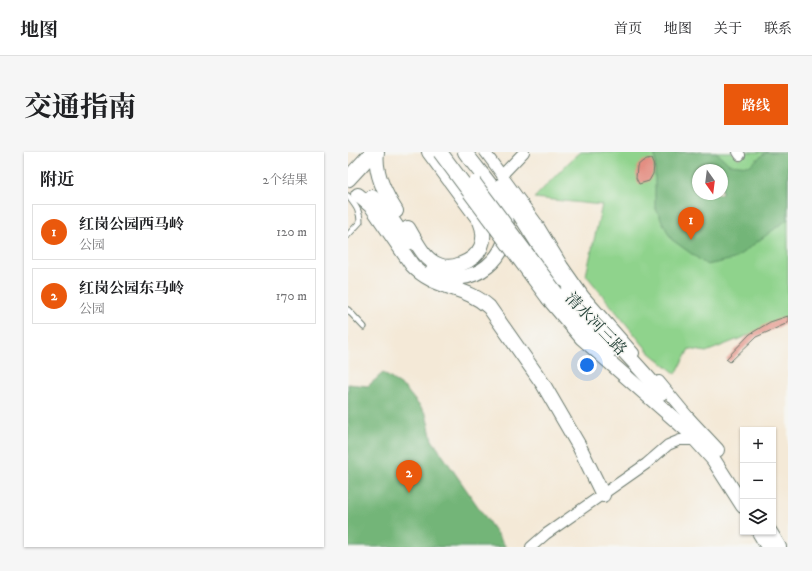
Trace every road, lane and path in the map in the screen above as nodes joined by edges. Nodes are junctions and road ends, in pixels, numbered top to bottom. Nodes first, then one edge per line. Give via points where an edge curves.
1 (373, 152) edge
2 (377, 152) edge
3 (429, 152) edge
4 (440, 152) edge
5 (452, 152) edge
6 (485, 152) edge
7 (524, 152) edge
8 (471, 155) edge
9 (502, 175) junction
10 (348, 179) edge
11 (351, 195) edge
12 (348, 235) edge
13 (552, 297) junction
14 (348, 310) edge
15 (364, 328) dead end
16 (661, 393) junction
17 (698, 433) junction
18 (740, 484) edge
19 (603, 495) junction
20 (740, 501) edge
21 (760, 535) edge
22 (772, 535) edge
23 (531, 547) edge
24 (768, 547) edge
25 (779, 547) edge

1 - 10 main road
2 - 3 street via 376,163 385,193 423,252 439,265 459,265 475,256 484,236 480,221
4 - 13 street, 清水河三路, bridge
5 - 13 street, 清水河三路, bridge
6 - 9 street
7 - 9 street
8 - 11 street via 500,201 507,234 500,253 489,266 470,276 451,278 433,271 417,256 381,204 368,195
8 - 16 street via 513,203 565,284 584,308
9 - 17 street via 537,223 584,296 671,394
11 - 12 lane via 360,214 360,222
11 - 19 street via 372,207 420,274 442,286 478,297 489,307 543,384 579,446
13 - 16 street, 清水河三路
13 - 17 street, 清水河三路 via 582,338 657,403
14 - 15 lane
16 - 17 street, 清水河三路
17 - 18 street, 清水河三路
17 - 19 street via 668,445
17 - 20 street, 清水河三路
19 - 23 street
21 - 24 street
22 - 25 street

